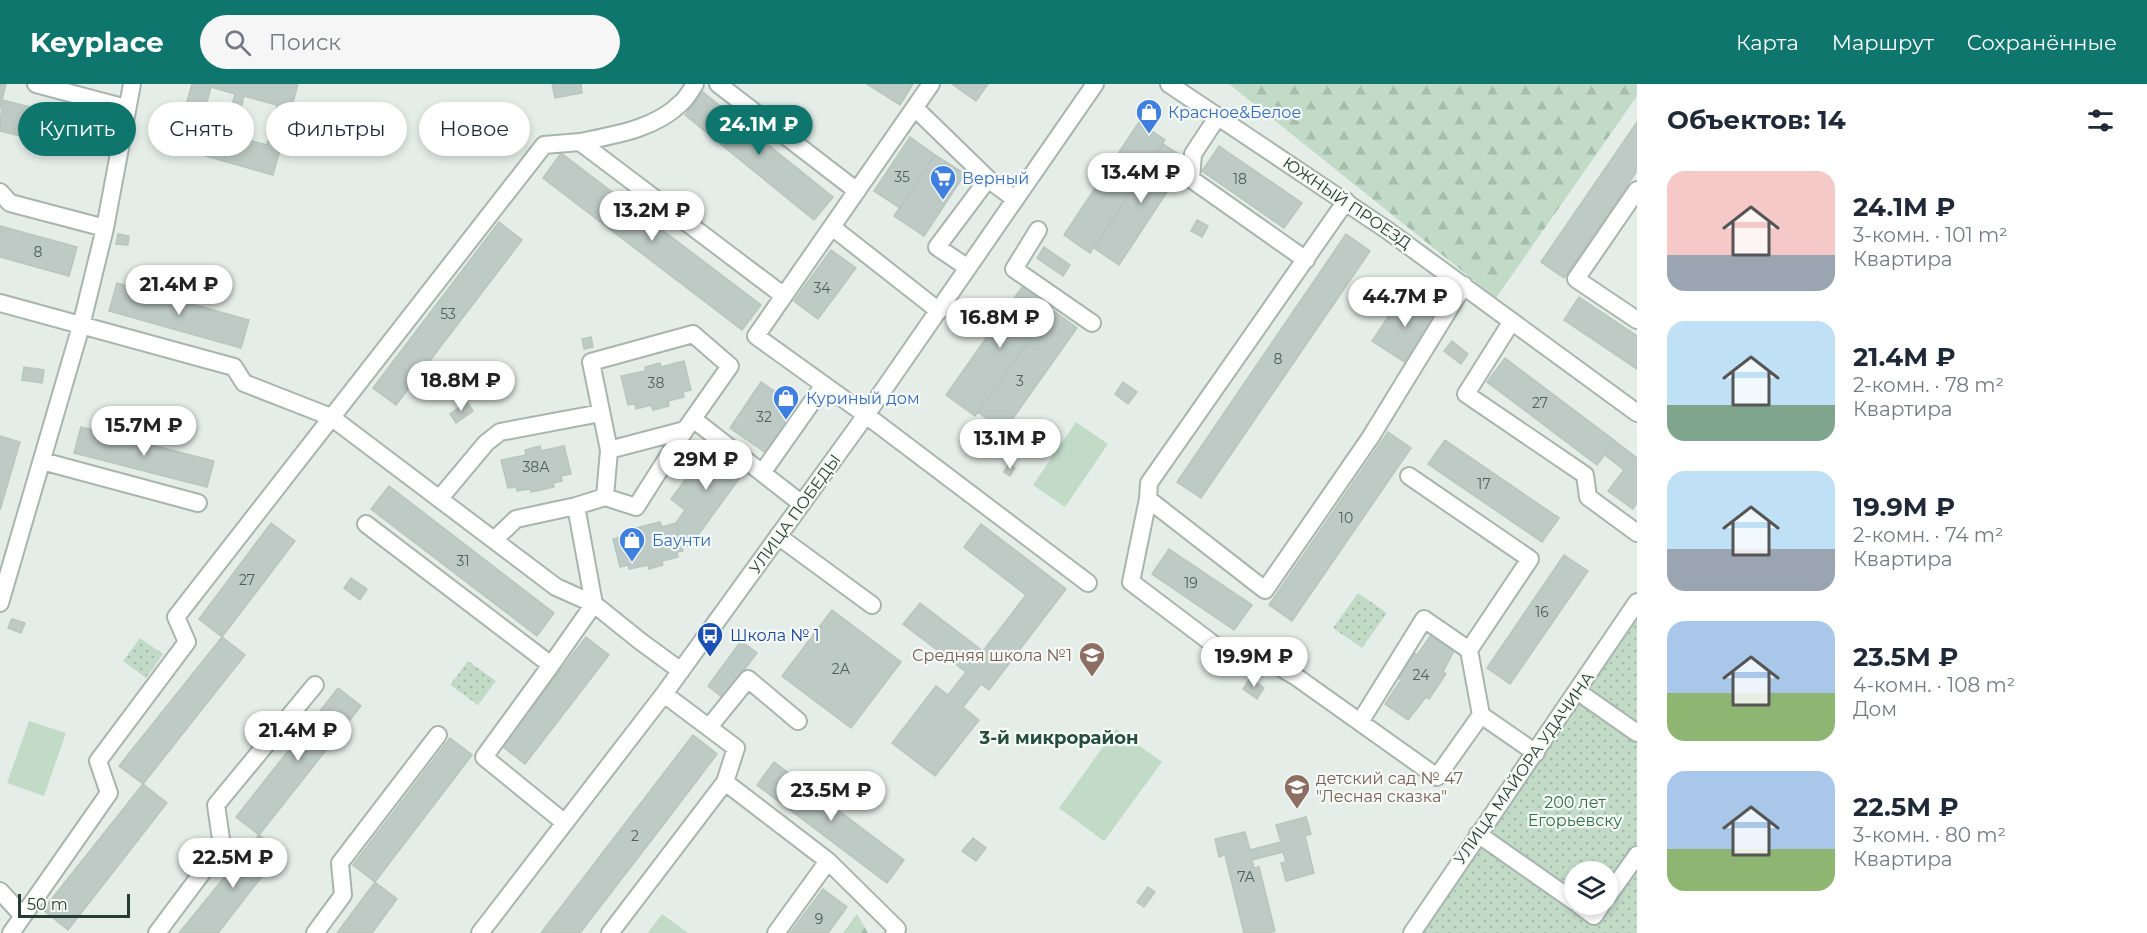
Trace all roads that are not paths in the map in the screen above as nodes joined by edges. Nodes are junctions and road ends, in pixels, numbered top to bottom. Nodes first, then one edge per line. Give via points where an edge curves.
1 (36, 84) edge
2 (132, 84) edge
3 (695, 84) edge
4 (718, 84) edge
5 (931, 84) edge
6 (1095, 84) edge
7 (1169, 84) edge
8 (104, 102) edge
9 (128, 102) edge
10 (915, 108) junction
11 (1218, 116) junction
12 (580, 142) junction
13 (118, 156) edge
14 (988, 179) junction
15 (1637, 190) edge
16 (857, 191) junction
17 (0, 192) edge
18 (1015, 199) junction
19 (1346, 201) junction
20 (832, 227) junction
21 (105, 228) junction
22 (1038, 230) dead end
23 (1306, 260) junction
24 (968, 268) junction
25 (1464, 285) junction
26 (784, 296) junction
27 (0, 303) edge
28 (939, 311) junction
29 (1637, 320) edge
30 (1512, 321) junction
31 (1092, 323) dead end
32 (81, 326) junction
33 (824, 385) junction
34 (601, 413) junction
35 (1637, 413) edge
36 (866, 415) junction
37 (331, 417) junction
38 (689, 424) junction
39 (609, 450) junction
40 (42, 461) junction
41 (762, 473) junction
42 (1409, 476) dead end
43 (605, 497) junction
44 (440, 498) junction
45 (1148, 499) junction
46 (198, 503) dead end
47 (802, 504) junction
48 (576, 506) junction
49 (366, 524) dead end
50 (1637, 533) edge
51 (778, 536) junction
52 (494, 540) junction
53 (1088, 583) dead end
54 (1637, 602) edge
55 (0, 603) edge
56 (594, 604) junction
57 (872, 605) dead end
58 (1469, 650) junction
59 (551, 665) junction
60 (681, 671) junction
61 (315, 685) dead end
62 (1577, 691) junction
63 (664, 694) junction
64 (1481, 715) junction
65 (798, 721) dead end
66 (1360, 722) junction
67 (709, 727) junction
68 (1637, 733) edge
69 (438, 735) dead end
70 (1536, 753) junction
71 (726, 782) junction
72 (565, 823) junction
73 (1478, 834) junction
74 (1637, 855) edge
75 (828, 861) junction
76 (1618, 882) edge
77 (0, 891) edge
78 (1564, 894) edge
79 (22, 916) junction
80 (11, 933) edge
81 (157, 933) edge
82 (315, 933) edge
83 (480, 933) edge
84 (610, 933) edge
85 (776, 933) edge
86 (894, 933) edge
87 (1412, 933) edge

1 - 8 street
2 - 9 street
3 - 12 street via 681,103 660,118 626,133
4 - 16 street
5 - 10 street
6 - 18 street, УЛИЦА ПОБЕДЫ
7 - 11 street, ЮЖНЫЙ ПРОЕЗД
10 - 14 street
10 - 16 street
11 - 19 street, ЮЖНЫЙ ПРОЕЗД
11 - 23 street via 1194,154 1191,179
12 - 26 street
12 - 37 street via 544,145
13 - 21 street
14 - 18 street
14 - 24 street via 937,247
15 - 29 street via 1576,279
16 - 20 street
17 - 21 street via 10,203
18 - 24 street, УЛИЦА ПОБЕДЫ
19 - 23 street
19 - 25 street, ЮЖНЫЙ ПРОЕЗД
20 - 26 street
20 - 28 street
21 - 32 street
22 - 31 street via 1014,269
23 - 45 street via 1149,483
24 - 28 street, УЛИЦА ПОБЕДЫ
25 - 30 street, ЮЖНЫЙ ПРОЕЗД
25 - 45 street via 1370,438 1265,590
26 - 33 street via 756,336
27 - 32 street
28 - 36 street, УЛИЦА ПОБЕДЫ
30 - 35 street, ЮЖНЫЙ ПРОЕЗД
30 - 50 street via 1466,394 1585,476 1588,498
32 - 37 street via 234,368 244,383
32 - 40 street
33 - 36 street
33 - 41 street
34 - 38 street via 591,362 693,334 730,366
34 - 39 street
34 - 44 street via 500,432
36 - 47 street, УЛИЦА ПОБЕДЫ
36 - 53 street
37 - 44 street
37 - 79 street via 176,617 187,642 98,761 109,793
38 - 39 street
38 - 41 street
38 - 43 street via 636,507
39 - 43 street
40 - 46 street
40 - 55 street
41 - 47 street
42 - 58 street via 1530,559
43 - 48 street
44 - 52 street
45 - 66 street via 1131,582 1221,650 1271,662
47 - 51 street, УЛИЦА ПОБЕДЫ
48 - 52 street via 516,519
48 - 56 street
49 - 59 street
51 - 57 street
51 - 60 street, УЛИЦА ПОБЕДЫ
52 - 56 street via 556,587
54 - 62 street, УЛИЦА МАЙОРА УДАЧИНА
56 - 59 street
56 - 60 street
58 - 64 street
58 - 66 street via 1424,619
59 - 72 street via 484,757
60 - 63 street, УЛИЦА ПОБЕДЫ
61 - 81 street via 216,805 222,846
62 - 68 street
62 - 70 street, УЛИЦА МАЙОРА УДАЧИНА
63 - 67 street
63 - 72 street, УЛИЦА ПОБЕДЫ
64 - 66 street via 1437,777
64 - 70 street
65 - 67 street via 748,679
67 - 71 street via 736,748
69 - 82 street via 340,863 343,895
70 - 73 street, УЛИЦА МАЙОРА УДАЧИНА
71 - 75 street
71 - 84 street
72 - 83 street, УЛИЦА ПОБЕДЫ
73 - 78 street
73 - 87 street, УЛИЦА МАЙОРА УДАЧИНА
74 - 76 street
75 - 85 street
75 - 86 street via 897,929
77 - 79 street
79 - 80 street

